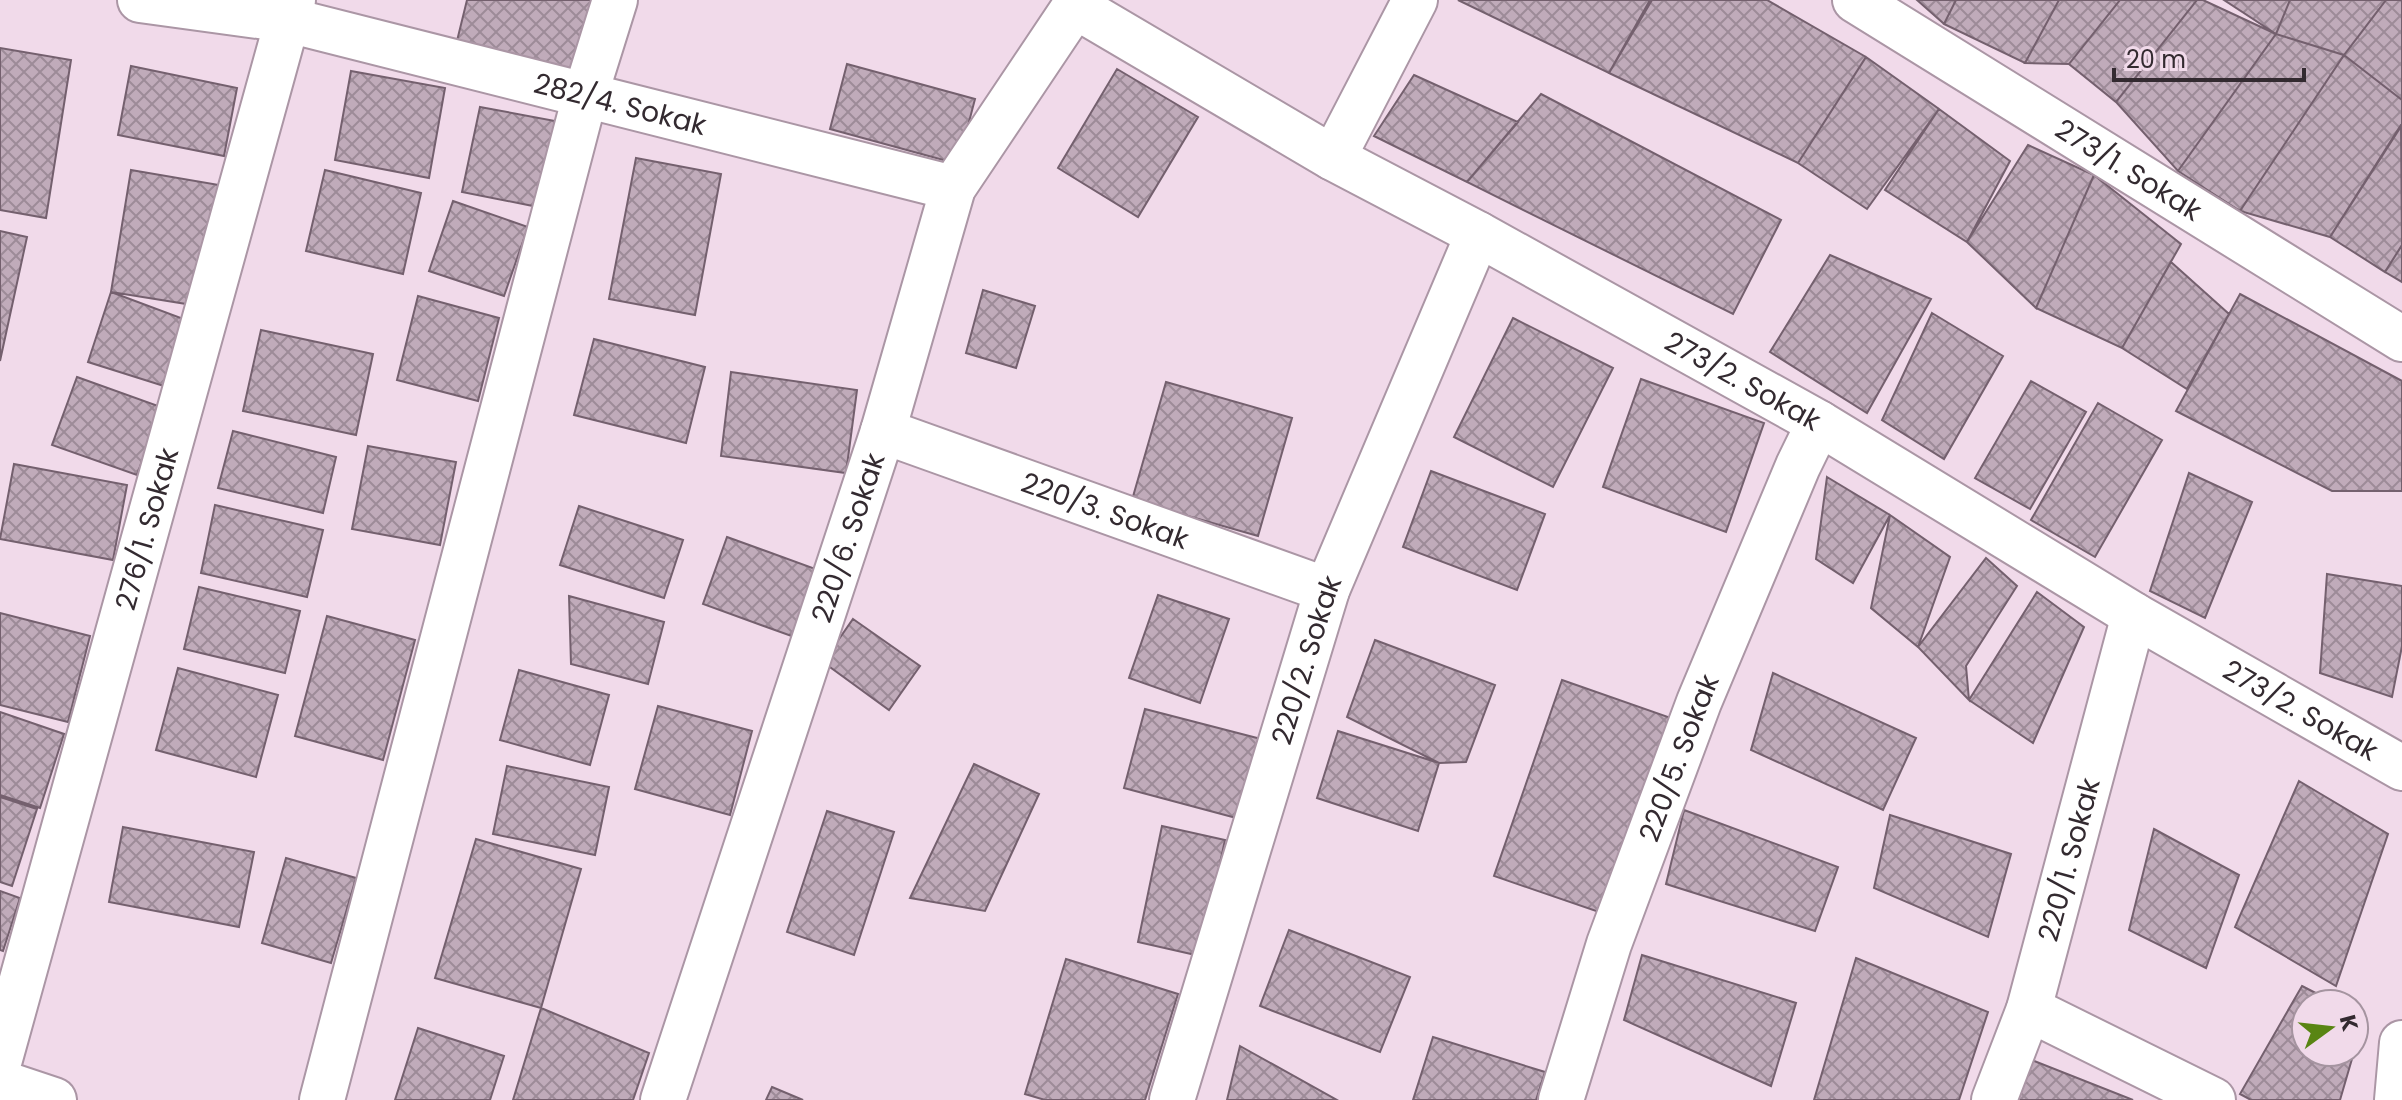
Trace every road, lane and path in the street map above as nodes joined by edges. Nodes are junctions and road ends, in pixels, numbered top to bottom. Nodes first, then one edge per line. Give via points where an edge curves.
1 (140, 0) edge
2 (615, 0) edge
3 (1415, 0) edge
4 (1855, 0) edge
5 (1077, 3) edge
6 (290, 10) edge
7 (585, 96) junction
8 (1333, 158) junction
9 (953, 188) junction
10 (1478, 234) junction
11 (2402, 339) edge
12 (1819, 423) junction
13 (883, 431) junction
14 (1327, 590) junction
15 (2134, 615) junction
16 (2402, 768) edge
17 (2029, 1009) junction
18 (2402, 1043) edge
19 (0, 1059) edge
20 (0, 1082) edge
21 (54, 1100) edge
22 (322, 1100) edge
23 (663, 1100) edge
24 (1172, 1100) edge
25 (1561, 1100) edge
26 (1994, 1100) edge
27 (2213, 1100) edge
28 (2397, 1100) edge

1 - 6 street, 282/4. Sokak
2 - 7 street
3 - 8 street
4 - 11 street, 273/1. Sokak
5 - 8 street, 273/2. Sokak
5 - 9 street, 220/6. Sokak
6 - 7 street, 282/4. Sokak
6 - 19 street, 276/1. Sokak
7 - 9 street, 282/4. Sokak
7 - 22 street
8 - 10 street, 273/2. Sokak
9 - 13 street, 220/6. Sokak
10 - 12 street, 273/2. Sokak
10 - 14 street, 220/2. Sokak
12 - 15 street, 273/2. Sokak
12 - 25 street, 220/5. Sokak via 1699,702 1609,944
13 - 14 street, 220/3. Sokak
13 - 23 street, 220/6. Sokak
14 - 24 street, 220/2. Sokak
15 - 16 street, 273/2. Sokak
15 - 17 street, 220/1. Sokak
17 - 26 street, 220/1. Sokak
17 - 27 street
18 - 28 street
20 - 21 street

